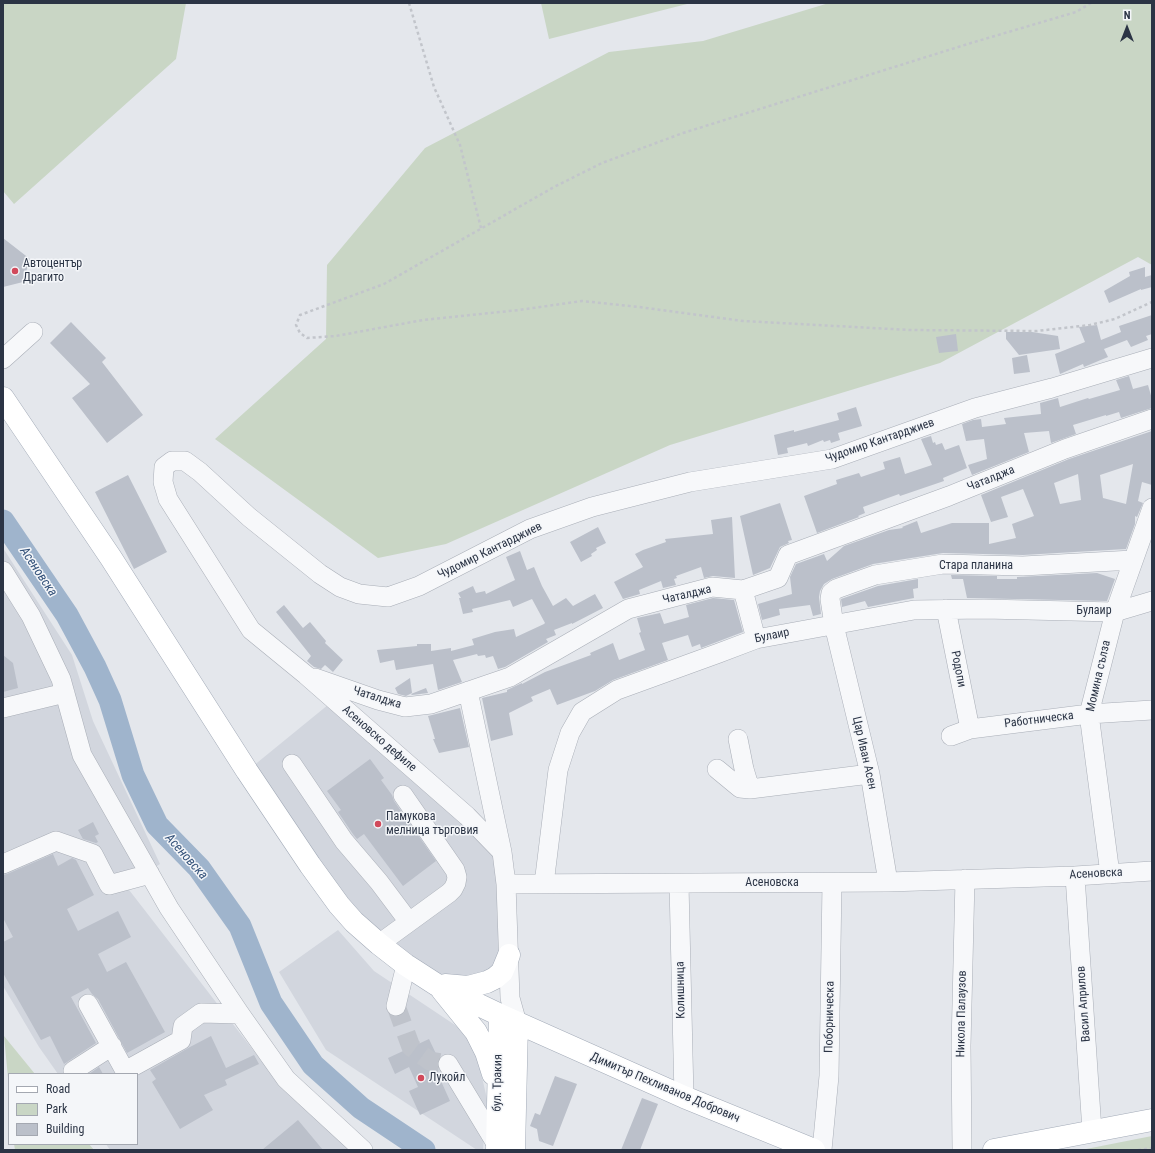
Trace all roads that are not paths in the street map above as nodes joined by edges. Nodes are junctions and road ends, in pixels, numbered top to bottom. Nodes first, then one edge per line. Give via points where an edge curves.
1 (33, 332) dead end
2 (1152, 358) edge
3 (3, 359) edge
4 (3, 398) edge
5 (1152, 419) edge
6 (1152, 508) edge
7 (1133, 560) junction
8 (3, 571) edge
9 (743, 590) junction
10 (1152, 601) edge
11 (946, 609) junction
12 (1115, 612) junction
13 (834, 625) junction
14 (251, 630) joint
15 (756, 639) junction
16 (306, 675) junction
17 (468, 691) junction
18 (65, 693) junction
19 (3, 708) edge
20 (1152, 710) edge
21 (1089, 714) junction
22 (970, 729) junction
23 (951, 736) dead end
24 (738, 739) dead end
25 (292, 764) dead end
26 (717, 769) dead end
27 (870, 774) junction
28 (750, 790) junction
29 (403, 795) dead end
30 (502, 852) junction
31 (3, 864) edge
32 (1152, 871) edge
33 (150, 874) junction
34 (1110, 874) junction
35 (1075, 876) junction
36 (965, 879) junction
37 (888, 882) junction
38 (832, 883) junction
39 (506, 884) junction
40 (544, 884) junction
41 (679, 884) junction
42 (409, 922) junction
43 (379, 944) junction
44 (509, 955) junction
45 (406, 965) junction
46 (432, 982) junction
47 (88, 1004) dead end
48 (396, 1006) tunnel mouth
49 (509, 1012) junction
50 (240, 1014) junction
51 (557, 1041) junction
52 (112, 1046) junction
53 (516, 1061) junction
54 (448, 1064) dead end
55 (73, 1071) dead end
56 (684, 1097) junction
57 (498, 1099) junction
58 (1152, 1120) edge
59 (1092, 1131) junction
60 (503, 1148) edge
61 (363, 1150) edge
62 (814, 1150) edge
63 (822, 1150) edge
64 (962, 1150) edge
65 (994, 1150) edge

1 - 3 street
2 - 14 street, Чудомир Кантарджиев via 975,408 832,459 690,482 592,507 530,529 420,586 388,597 359,594 340,587 249,517 200,472 185,461 172,461 164,467 163,482 168,499
4 - 43 main road via 111,558 246,770 310,865 339,905
5 - 9 street, Чаталджа via 1065,449 949,496 788,555 778,578
6 - 7 street, Момина сълза
7 - 12 street, Момина сълза
7 - 13 street, Стара планина via 1023,566 943,564 875,575 831,593
8 - 18 street via 31,616 61,678
9 - 15 street
9 - 17 street, Чаталджа via 712,587 628,609 510,677
10 - 12 street, Булаир
11 - 12 street, Булаир
11 - 13 street, Булаир via 914,610
11 - 22 street, Родопи
12 - 21 street, Момина сълза
13 - 15 street, Булаир
13 - 27 street, Цар Иван Асен
14 - 16 street, Асеновско дефиле
15 - 40 street, Булаир via 617,690 582,712 570,733 558,770
16 - 17 street, Чаталджа via 404,707 431,704
16 - 30 street, Асеновско дефиле via 467,816
17 - 30 street
18 - 19 street
18 - 33 street via 82,755
20 - 21 street, Работническа
21 - 22 street, Работническа
21 - 34 street, Момина сълза
22 - 23 street, Работническа
24 - 28 street
25 - 42 street via 344,840
26 - 28 street via 740,788
27 - 28 street
27 - 37 street, Цар Иван Асен
29 - 42 street via 452,865 456,876 456,883 449,893
30 - 39 street
31 - 33 street via 56,841 93,854 109,885
32 - 34 street, Асеновска
33 - 50 street via 169,908
34 - 35 street, Асеновска
35 - 36 street, Асеновска
35 - 59 street, Васил Априлов
36 - 37 street, Асеновска
36 - 64 street, Никола Палаузов via 961,1046
37 - 38 street, Асеновска
38 - 41 street, Асеновска
38 - 63 street, Поборническа via 829,1076
39 - 40 street, Асеновска
39 - 44 street
40 - 41 street, Асеновска
41 - 56 street, Колишница
42 - 43 street
43 - 45 main road
44 - 46 main road via 502,972 496,978 477,986 456,987
44 - 49 street
45 - 46 main road
45 - 48 street
46 - 49 main road, Димитър Пехливанов Добрович
46 - 57 main road via 479,1037 490,1062
47 - 52 street
49 - 51 main road, Димитър Пехливанов Добрович
49 - 53 main road, бул. Тракия
49 - 57 main road, бул. Тракия
50 - 52 street via 201,1013 183,1026 181,1040 125,1071
50 - 61 street via 286,1079
51 - 53 main road via 530,1042
51 - 56 main road, Димитър Пехливанов Добрович
52 - 55 street
53 - 60 main road, бул. Тракия
54 - 60 street
56 - 62 main road, Димитър Пехливанов Добрович
57 - 60 main road, бул. Тракия
58 - 59 main road
59 - 65 main road

